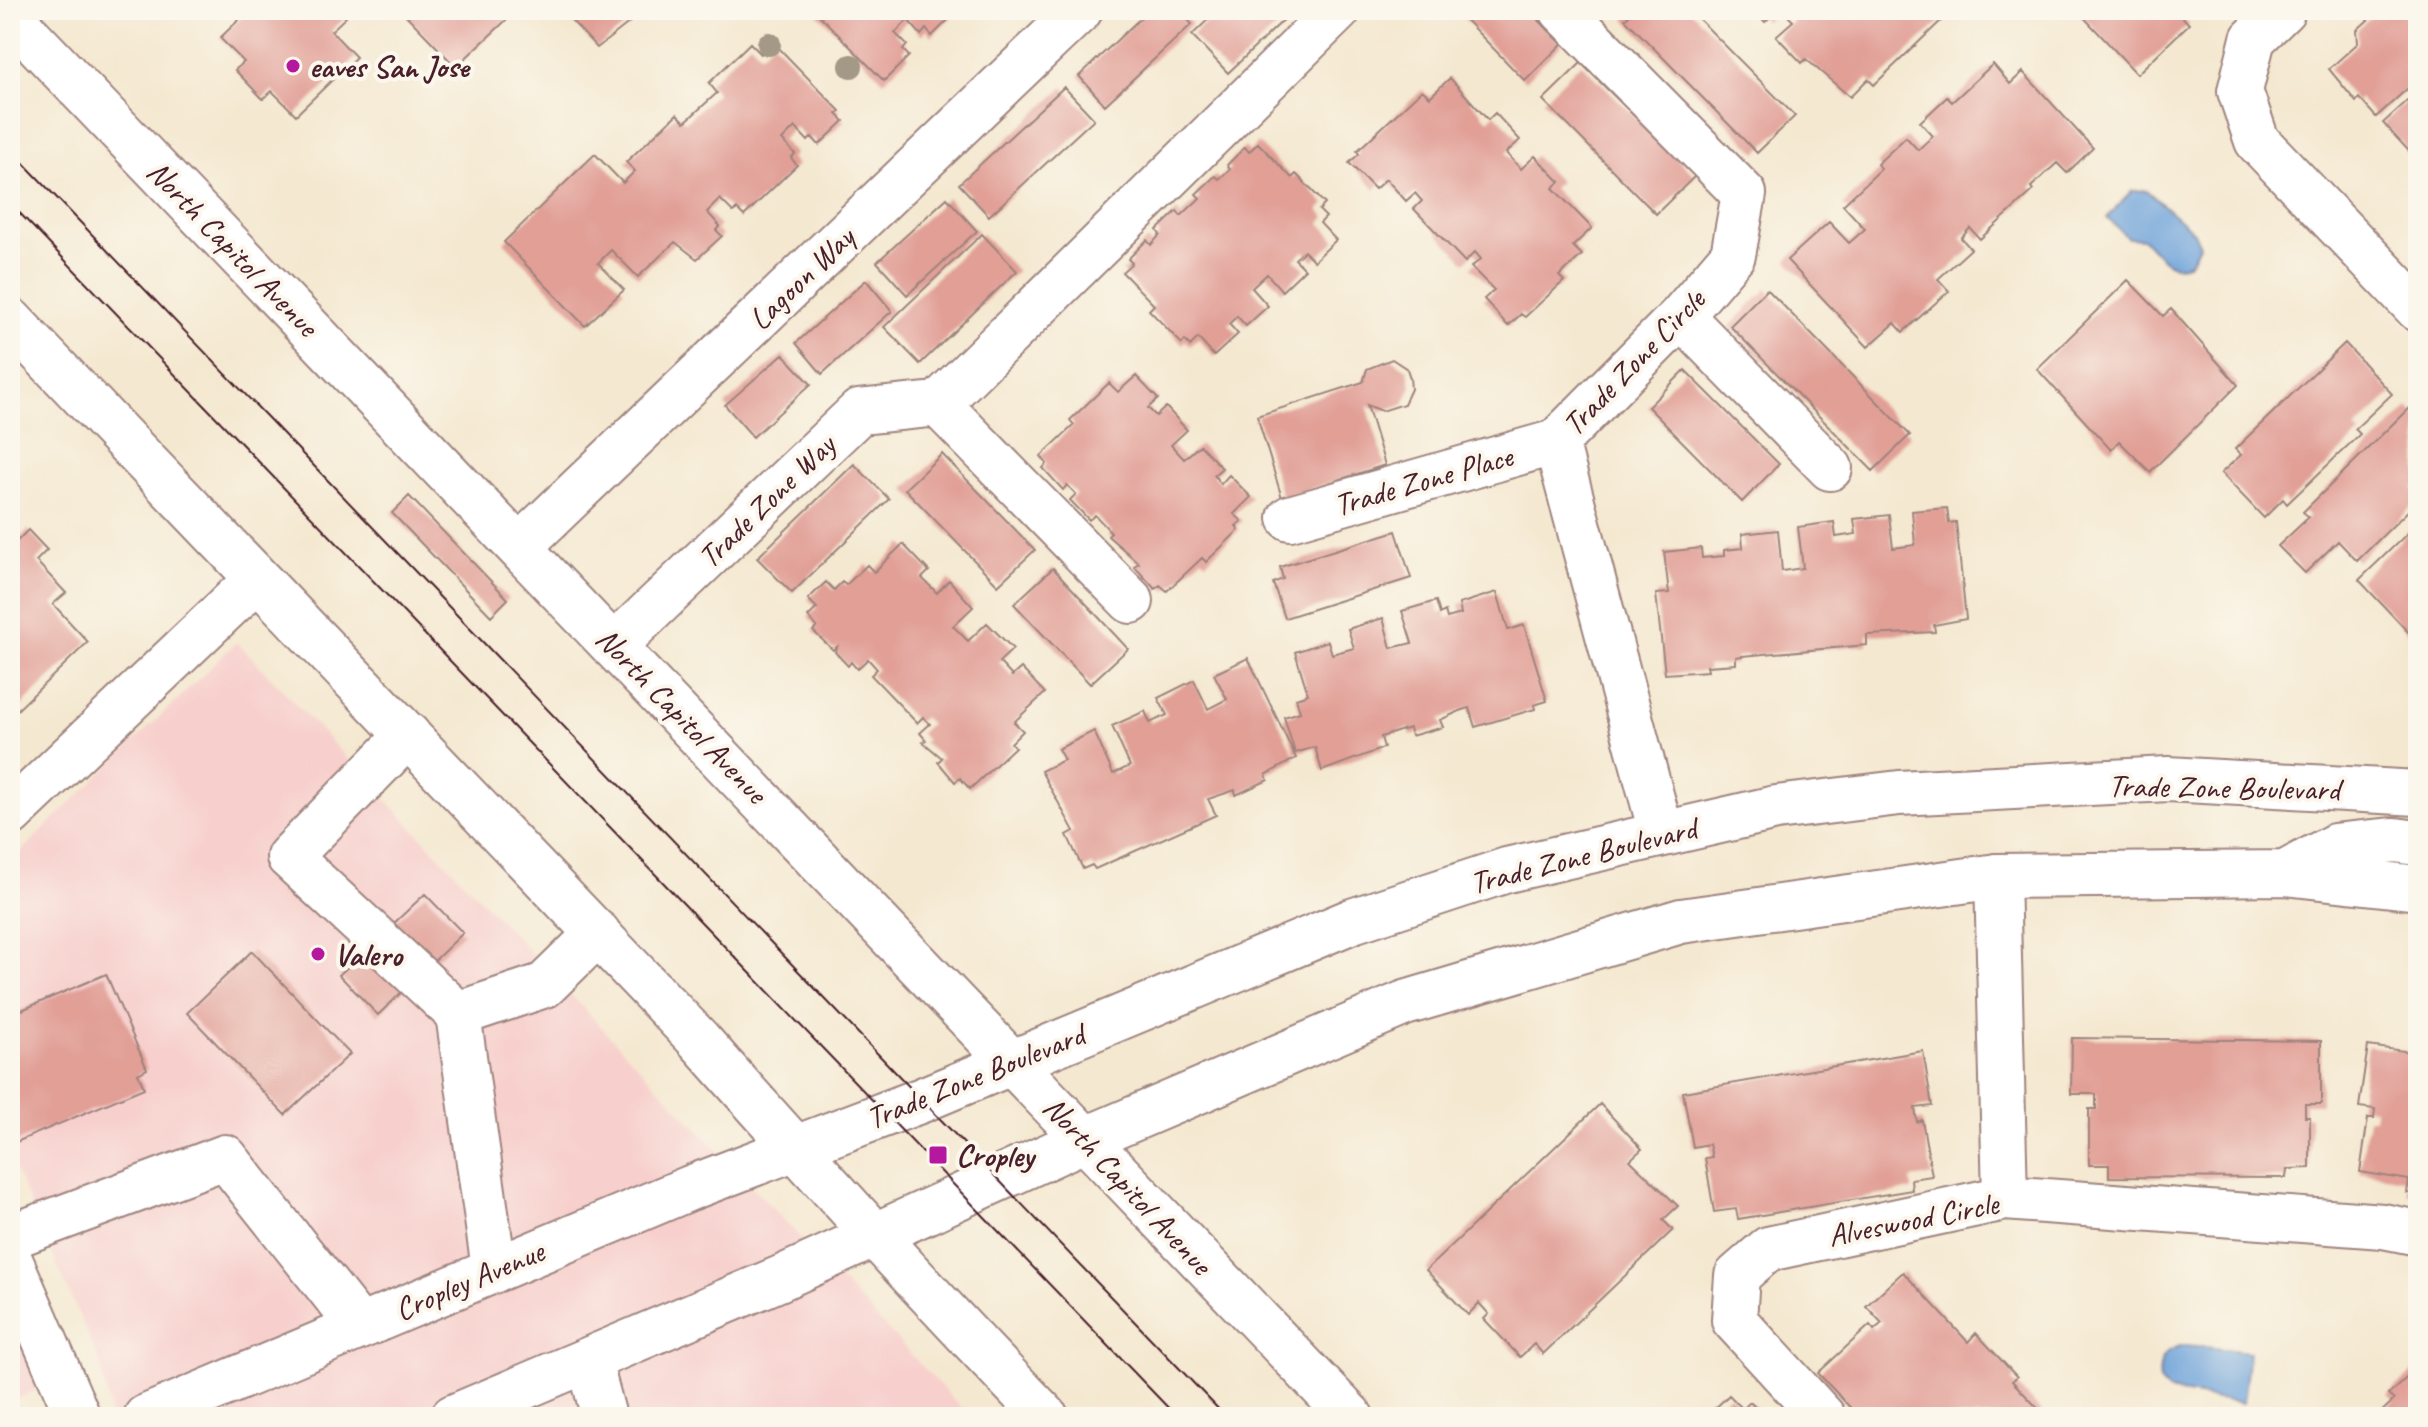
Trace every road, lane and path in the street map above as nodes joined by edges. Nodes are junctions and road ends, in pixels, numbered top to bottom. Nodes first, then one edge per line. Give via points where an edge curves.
1 (1080, 10) edge
2 (1338, 10) edge
3 (1562, 10) edge
4 (2283, 10) edge
5 (10, 16) edge
6 (2418, 309) edge
7 (1681, 316) junction
8 (10, 320) edge
9 (938, 404) junction
10 (1556, 442) junction
11 (1830, 468) dead end
12 (1290, 518) dead end
13 (520, 546) junction
14 (257, 579) junction
15 (1131, 601) dead end
16 (615, 645) junction
17 (408, 735) junction
18 (2418, 793) edge
19 (10, 814) edge
20 (1661, 832) junction
21 (2418, 843) edge
22 (2285, 873) junction
23 (1997, 876) junction
24 (2418, 888) edge
25 (598, 933) junction
26 (458, 1014) junction
27 (1010, 1061) junction
28 (1086, 1139) junction
29 (794, 1147) junction
30 (2005, 1198) junction
31 (2418, 1233) edge
32 (878, 1235) junction
33 (10, 1237) edge
34 (10, 1260) edge
35 (494, 1269) junction
36 (359, 1326) junction
37 (28, 1339) edge
38 (589, 1361) junction
39 (78, 1417) edge
40 (146, 1417) edge
41 (453, 1417) edge
42 (604, 1417) edge
43 (1046, 1417) edge
44 (1351, 1417) edge
45 (1823, 1417) edge

1 - 13 main road, Lagoon Way
2 - 9 main road
3 - 7 main road, Trade Zone Circle via 1744,194 1733,255
4 - 6 main road via 2253,39 2240,91 2257,141
5 - 13 main road, North Capitol Avenue
7 - 10 main road, Trade Zone Circle
7 - 11 main road
8 - 14 main road
9 - 15 main road
9 - 16 main road, Trade Zone Way via 859,412
10 - 12 main road, Trade Zone Place
10 - 20 main road, Trade Zone Circle
13 - 16 main road, North Capitol Avenue
14 - 17 main road
14 - 19 main road
16 - 27 main road, North Capitol Avenue
17 - 25 main road
17 - 26 main road via 289,857
18 - 20 main road, Trade Zone Boulevard via 2168,779 1899,793 1776,808
20 - 27 main road, Trade Zone Boulevard via 1507,870 1352,921
21 - 22 main road via 2335,846
22 - 23 main road
22 - 24 main road
23 - 28 main road via 1667,925 1405,1003
23 - 30 main road
25 - 26 main road via 545,985
25 - 29 main road
26 - 35 main road
27 - 28 main road, North Capitol Avenue
27 - 29 main road, Trade Zone Boulevard
28 - 32 main road
28 - 44 main road, North Capitol Avenue
29 - 32 main road
29 - 35 main road, Cropley Avenue
30 - 31 main road, Alveswood Circle via 2383,1226
30 - 45 main road, Alveswood Circle via 1768,1249 1737,1276 1734,1320
32 - 38 main road
32 - 43 main road
33 - 36 main road via 225,1157
34 - 37 main road
35 - 36 main road, Cropley Avenue
36 - 40 main road, Cropley Avenue
37 - 39 main road
38 - 41 main road
38 - 42 main road

